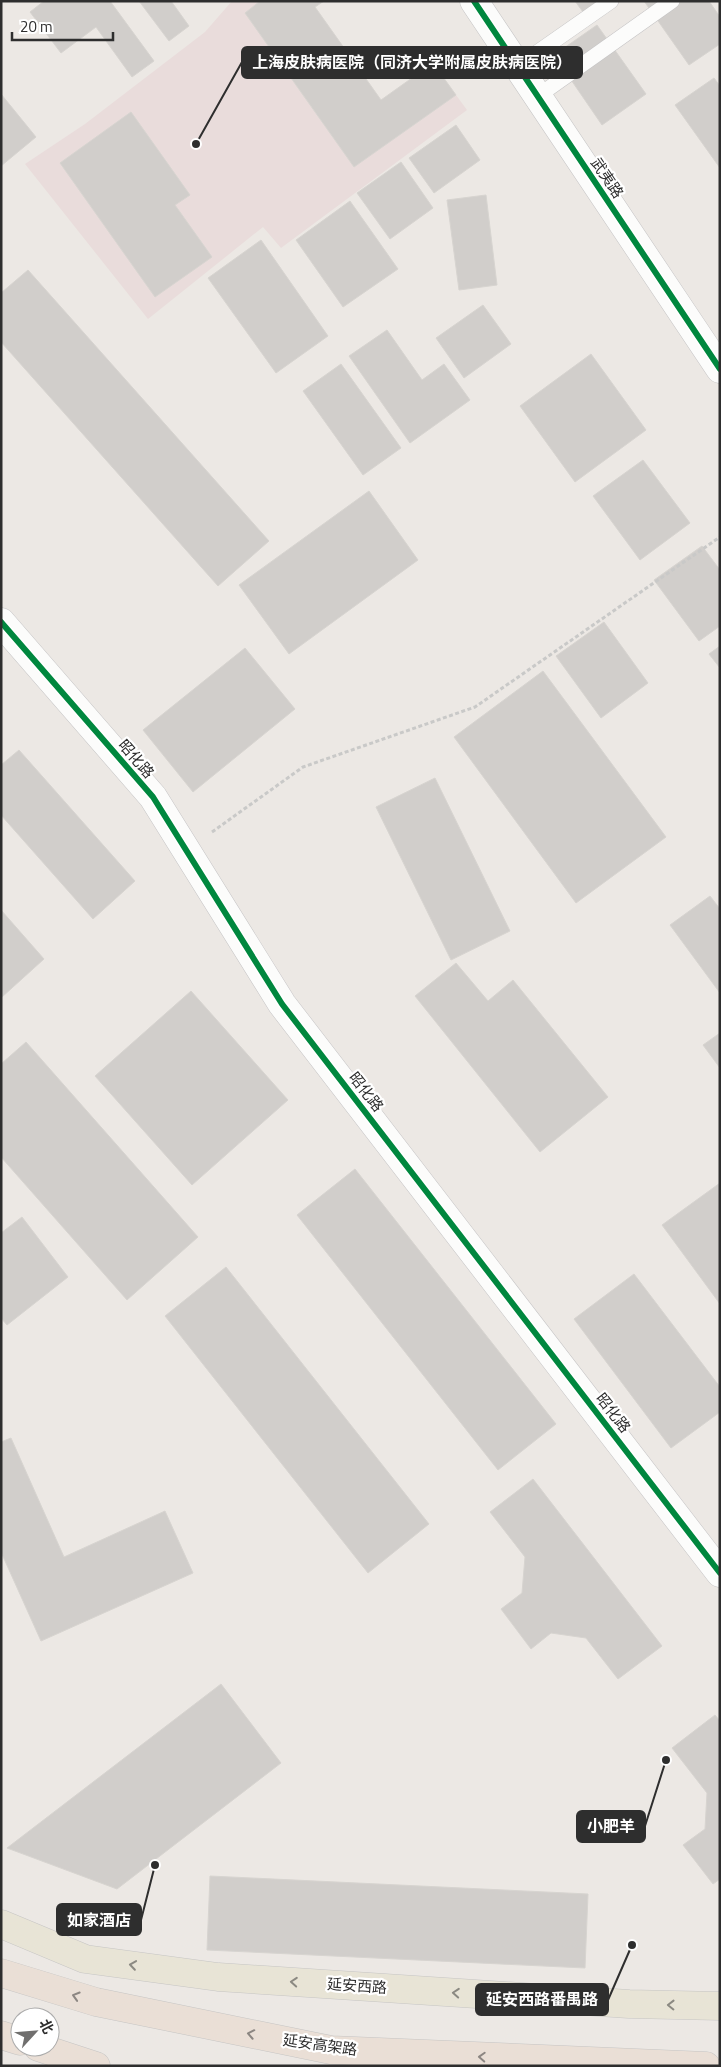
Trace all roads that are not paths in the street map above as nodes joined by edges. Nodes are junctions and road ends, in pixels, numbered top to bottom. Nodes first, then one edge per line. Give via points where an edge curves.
1 (474, 1) edge
2 (611, 1) edge
3 (672, 1) edge
4 (518, 66) junction
5 (538, 96) junction
6 (720, 369) edge
7 (1, 622) edge
8 (720, 1573) edge
9 (1, 1924) edge
10 (1, 1973) edge
11 (720, 2006) edge
12 (60, 2054) edge
13 (96, 2066) edge
14 (706, 2066) edge

1 - 4 street, 武夷路
2 - 4 lane
3 - 5 lane
4 - 5 street, 武夷路
5 - 6 street, 武夷路
7 - 8 street, 昭化路 via 153,797 282,1004
11 -> 9 main road, 延安西路 via 629,2004 218,1977 85,1958
14 -> 10 highway, 延安高架路 via 331,2050 96,2002
12 - 13 highway

